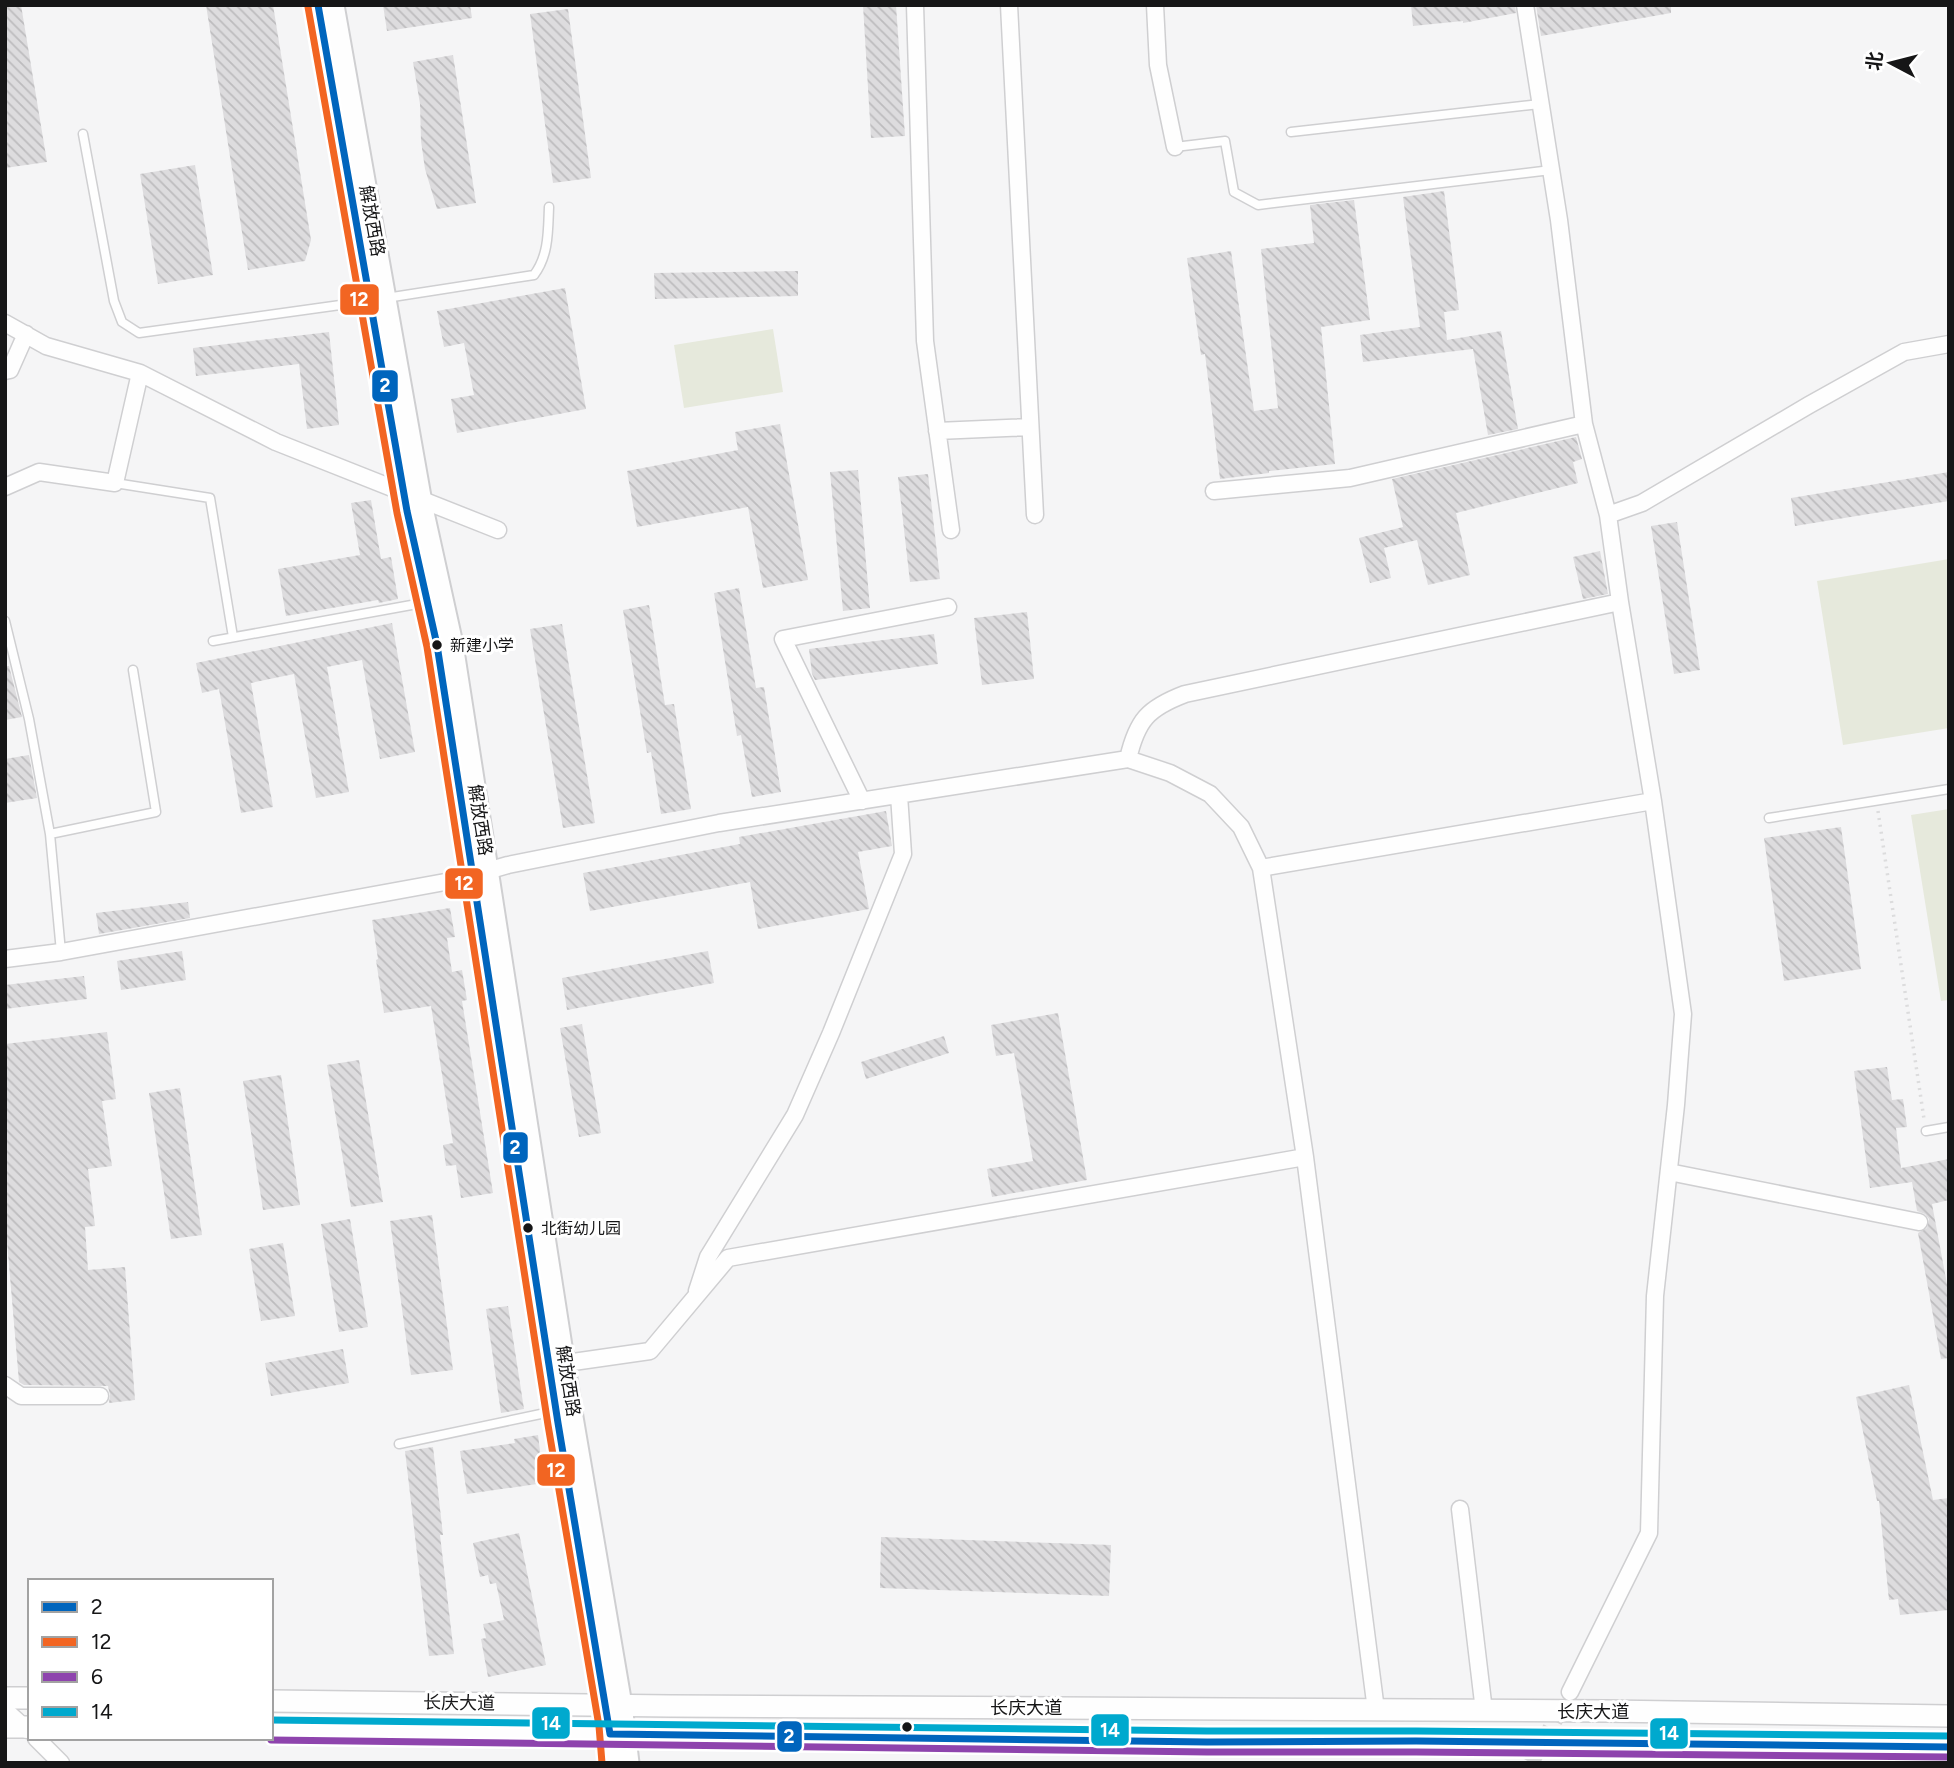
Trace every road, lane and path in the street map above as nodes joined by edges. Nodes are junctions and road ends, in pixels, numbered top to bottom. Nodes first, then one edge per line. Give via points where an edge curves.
1 (318, 5) edge
2 (334, 5) edge
3 (915, 5) edge
4 (1009, 5) edge
5 (1156, 5) edge
6 (1525, 5) edge
7 (1541, 104) junction
8 (1291, 132) dead end
9 (83, 134) dead end
10 (1175, 147) joint
11 (1551, 170) junction
12 (549, 207) dead end
13 (377, 299) junction
14 (5, 323) edge
15 (26, 334) junction
16 (1949, 344) edge
17 (5, 371) edge
18 (140, 373) junction
19 (1584, 424) junction
20 (1030, 427) junction
21 (937, 431) junction
22 (115, 483) junction
23 (5, 487) edge
24 (1214, 491) dead end
25 (413, 496) junction
26 (1608, 514) junction
27 (1035, 515) dead end
28 (498, 530) dead end
29 (951, 530) dead end
30 (428, 602) junction
31 (1620, 602) junction
32 (948, 607) dead end
33 (5, 621) edge
34 (233, 637) junction
35 (213, 641) dead end
36 (133, 670) dead end
37 (1128, 759) junction
38 (1949, 789) edge
39 (899, 795) junction
40 (862, 801) junction
41 (1653, 801) junction
42 (1876, 801) junction
43 (1769, 818) dead end
44 (50, 834) junction
45 (1261, 868) junction
46 (480, 873) junction
47 (61, 951) junction
48 (5, 959) edge
49 (1949, 1127) edge
50 (1926, 1131) joint
51 (1305, 1157) junction
52 (1668, 1172) junction
53 (1919, 1222) dead end
54 (694, 1301) junction
55 (557, 1364) junction
56 (5, 1385) edge
57 (100, 1396) dead end
58 (564, 1409) junction
59 (398, 1444) dead end
60 (1460, 1508) dead end
61 (1570, 1692) tunnel mouth
62 (5, 1698) edge
63 (28, 1698) edge
64 (273, 1701) edge
65 (614, 1705) junction
66 (5, 1710) edge
67 (1376, 1710) junction
68 (1485, 1711) junction
69 (1949, 1716) edge
70 (25, 1730) edge
71 (273, 1730) edge
72 (618, 1735) junction
73 (36, 1740) edge
74 (1949, 1747) edge
75 (61, 1763) edge
76 (613, 1763) edge
77 (629, 1763) edge

1 - 13 street, 解放西路
2 - 13 street, 解放西路
3 - 21 street via 925,341
4 - 20 street
5 - 10 street via 1158,65
6 - 7 street
7 - 8 lane
7 - 11 street
9 - 13 lane via 114,301 122,322 139,333
10 - 11 lane via 1225,141 1234,192 1258,205
11 - 19 street
12 - 13 lane via 543,263 534,275
13 - 25 street, 解放西路
14 - 15 street
15 - 17 street via 10,370
15 - 18 street via 46,346
16 - 26 street via 1904,352 1642,503
18 - 22 street
18 - 25 street via 276,442
19 - 24 street via 1349,478
19 - 26 street
20 - 21 street
20 - 27 street
21 - 29 street
22 - 23 street via 39,472
22 - 34 lane via 210,498
25 - 28 street
25 - 30 street, 解放西路
25 - 46 street, 解放西路 via 453,645
26 - 31 street
30 - 34 lane
30 - 46 street, 解放西路
31 - 37 street via 1185,694 1163,702 1146,717 1133,736
31 - 41 street
32 - 40 street via 783,639
33 - 44 lane
34 - 35 lane
36 - 44 lane via 156,812
37 - 39 street
37 - 45 street via 1170,773 1210,794 1241,827
38 - 42 lane
39 - 40 street
39 - 54 street via 903,855 795,1115 708,1257
40 - 46 street via 719,823
41 - 45 street
41 - 52 street via 1683,1014
42 - 43 lane
42 - 50 path
44 - 47 lane
45 - 51 street
46 - 47 street
46 - 55 street, 解放西路
47 - 48 street
49 - 50 lane
51 - 54 street via 728,1258
51 - 67 street
52 - 53 street
52 - 61 street via 1655,1296 1649,1532
54 - 55 street via 650,1351
55 - 58 street, 解放西路
56 - 57 street via 22,1396
58 - 59 lane
58 - 65 street, 解放西路
60 - 68 street
62 - 63 main road
64 - 65 main road, 长庆大道
65 - 67 main road, 长庆大道
65 - 72 street, 解放西路
66 - 70 street
67 - 68 main road, 长庆大道
68 - 69 main road, 长庆大道
71 - 72 main road, 长庆大道
72 - 74 main road, 长庆大道
72 - 76 street, 解放西路
72 - 77 street, 解放西路
73 - 75 street

